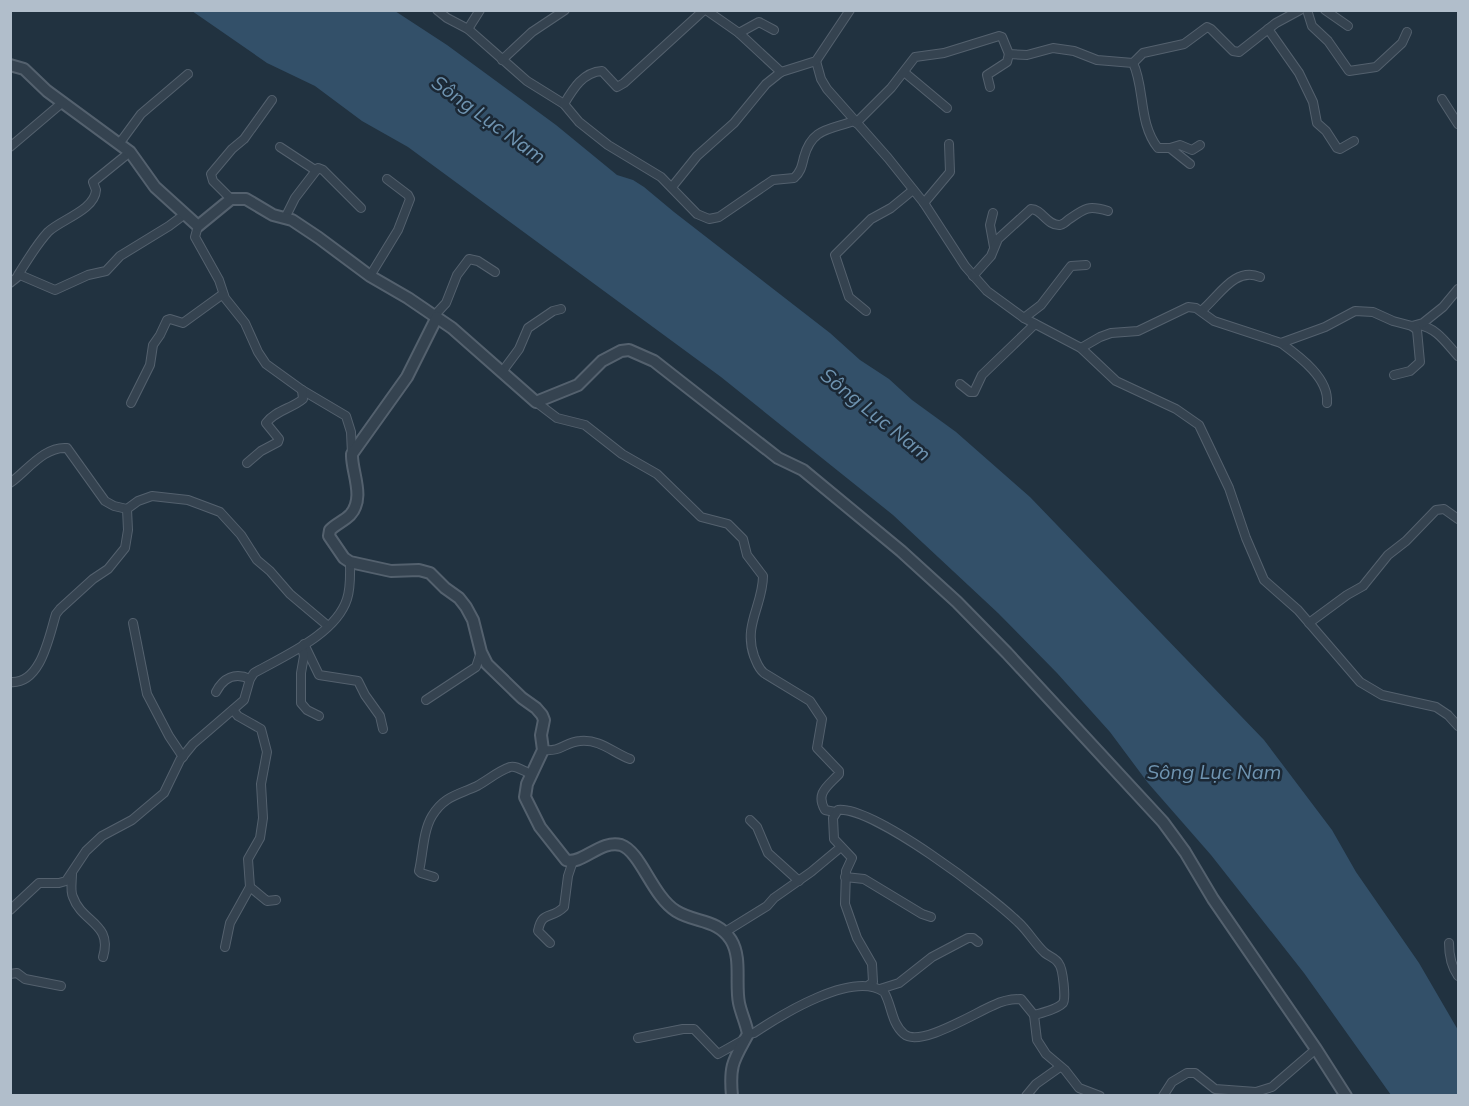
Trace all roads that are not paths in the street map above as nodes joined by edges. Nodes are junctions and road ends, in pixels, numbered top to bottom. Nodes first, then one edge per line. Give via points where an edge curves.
1 (437, 10) edge
2 (480, 10) edge
3 (565, 10) edge
4 (705, 10) edge
5 (850, 10) edge
6 (1300, 10) edge
7 (1307, 10) edge
8 (1325, 10) edge
9 (1348, 26) dead end
10 (468, 29) junction
11 (1268, 29) junction
12 (774, 30) dead end
13 (1407, 32) dead end
14 (739, 33) junction
15 (1009, 54) junction
16 (502, 60) junction
17 (816, 61) junction
18 (12, 63) edge
19 (1133, 63) junction
20 (781, 72) junction
21 (904, 72) junction
22 (188, 74) dead end
23 (990, 87) dead end
24 (1442, 99) dead end
25 (272, 100) dead end
26 (63, 102) junction
27 (564, 104) junction
28 (947, 108) dead end
29 (855, 122) junction
30 (1458, 124) edge
31 (1354, 141) dead end
32 (119, 144) junction
33 (949, 144) dead end
34 (1200, 145) dead end
35 (10, 147) edge
36 (280, 147) dead end
37 (1170, 148) junction
38 (130, 152) junction
39 (1190, 164) dead end
40 (315, 170) junction
41 (387, 179) dead end
42 (672, 187) junction
43 (913, 190) junction
44 (231, 199) junction
45 (924, 203) junction
46 (361, 208) dead end
47 (1108, 212) dead end
48 (993, 213) dead end
49 (184, 214) junction
50 (285, 218) junction
51 (198, 226) junction
52 (995, 249) junction
53 (1086, 265) dead end
54 (495, 272) dead end
55 (18, 275) junction
56 (370, 276) junction
57 (973, 276) junction
58 (1260, 277) dead end
59 (10, 283) edge
60 (1458, 289) edge
61 (224, 294) junction
62 (561, 309) dead end
63 (866, 311) dead end
64 (1201, 311) junction
65 (436, 316) junction
66 (1024, 318) junction
67 (1035, 324) junction
68 (1414, 325) junction
69 (1281, 343) junction
70 (1081, 348) junction
71 (1458, 356) edge
72 (502, 372) junction
73 (1394, 375) dead end
74 (960, 384) dead end
75 (302, 390) junction
76 (536, 402) junction
77 (131, 403) dead end
78 (1327, 404) dead end
79 (352, 454) junction
80 (248, 464) dead end
81 (10, 483) edge
82 (127, 509) junction
83 (1458, 519) edge
84 (350, 562) junction
85 (133, 623) dead end
86 (1309, 623) junction
87 (328, 626) junction
88 (303, 645) junction
89 (481, 652) junction
90 (250, 679) junction
91 (10, 682) edge
92 (216, 692) dead end
93 (426, 700) dead end
94 (233, 710) junction
95 (319, 716) dead end
96 (1458, 726) edge
97 (383, 729) dead end
98 (543, 750) junction
99 (183, 757) junction
100 (630, 759) dead end
101 (531, 774) junction
102 (835, 812) junction
103 (750, 820) dead end
104 (841, 847) junction
105 (573, 861) junction
106 (72, 873) junction
107 (434, 877) dead end
108 (846, 877) junction
109 (799, 880) junction
110 (250, 887) junction
111 (276, 900) dead end
112 (11, 909) edge
113 (931, 917) dead end
114 (725, 932) junction
115 (978, 942) dead end
116 (550, 943) dead end
117 (1449, 943) dead end
118 (225, 946) dead end
119 (103, 957) dead end
120 (10, 974) edge
121 (1458, 976) edge
122 (869, 985) junction
123 (61, 986) dead end
124 (880, 989) junction
125 (1034, 1016) junction
126 (745, 1037) junction
127 (638, 1038) dead end
128 (1316, 1049) junction
129 (1060, 1066) junction
130 (732, 1095) edge
131 (1026, 1095) edge
132 (1100, 1095) edge
133 (1163, 1095) edge
134 (1346, 1095) edge

1 - 10 street
2 - 10 street
3 - 16 street via 532,32
4 - 14 street
4 - 27 street via 624,83 617,87 602,71 593,72 574,86
5 - 17 street
6 - 11 street
7 - 13 street via 1312,26 1349,71 1376,67 1402,43
8 - 9 street
10 - 16 street
11 - 19 street via 1236,53 1207,27 1184,44 1143,53
11 - 31 street via 1299,72 1313,102 1317,123 1336,148
12 - 14 street via 759,22
14 - 20 street
15 - 19 street via 1027,55 1053,48 1097,60
15 - 21 street via 1002,37 995,36 944,53 920,55 909,62
15 - 23 street via 1007,62 987,75
16 - 27 street
17 - 20 street
17 - 29 street via 827,89
18 - 26 street
19 - 37 street via 1154,142 1158,147
20 - 42 street
21 - 28 street
21 - 29 street
22 - 32 street via 141,114
24 - 30 street
25 - 44 street via 212,174 213,182
26 - 32 street
26 - 35 street
27 - 42 street via 586,129
29 - 42 street via 811,139 800,172 794,178 773,180 714,219 698,214
29 - 43 street
32 - 38 street
33 - 45 street via 950,172
34 - 37 street via 1192,150 1180,145
36 - 40 street
37 - 39 street
38 - 49 street via 155,187
38 - 55 street via 93,182 94,198 46,234
40 - 46 street via 323,170
40 - 50 street
41 - 56 street via 410,199 398,230
43 - 45 street
43 - 63 street via 871,219 835,255 849,297
44 - 50 street via 246,199
44 - 51 street
45 - 57 street
47 - 52 street via 1088,208 1061,225 1052,224 1034,208 998,239
48 - 52 street via 990,225
49 - 51 street
49 - 55 street via 120,256 106,271 57,290
50 - 56 street
51 - 61 street via 195,237
52 - 57 street
53 - 66 street via 1071,266 1041,305
54 - 65 street via 469,259 457,275 447,303
55 - 59 street
56 - 65 street
57 - 66 street
58 - 64 street via 1251,274 1235,279
60 - 68 street via 1428,320
61 - 75 street via 245,323 266,364
61 - 77 street via 183,323 167,320
62 - 72 street via 528,328
64 - 69 street via 1214,321
64 - 70 street via 1188,307 1138,331 1100,337
65 - 72 street
65 - 79 street via 407,377
66 - 67 street
67 - 70 street
67 - 74 street via 982,375 974,392
68 - 69 street via 1373,312 1355,311
68 - 71 street via 1434,330
68 - 73 street via 1420,363 1410,371
69 - 78 street via 1316,374 1328,394
70 - 86 street via 1116,381 1176,409 1199,425 1229,488 1264,580
72 - 76 street
75 - 79 street via 346,416
75 - 80 street via 303,399 266,423 278,442
76 - 102 street via 557,418 593,430 622,454 657,474 700,517 728,524 743,539 747,555 763,576 750,642 755,658 760,670 810,701 822,719 817,748 839,774 820,799 825,810
76 - 128 street via 578,385 611,355 629,350 638,353 778,458 803,470 901,551 1007,653 1164,822
79 - 84 street via 357,484 355,507 328,532 334,546
81 - 82 street via 47,454 67,448 105,501
82 - 87 street via 152,496 188,500 220,512 257,560
82 - 91 street via 125,548 108,569 56,614 41,661 31,674 20,682
83 - 86 street via 1444,509 1436,510 1362,586
84 - 87 street via 347,600
84 - 89 street via 391,571 430,573 466,607
85 - 99 street via 147,694
86 - 96 street via 1364,686 1382,695 1436,708
87 - 88 street
88 - 90 street
88 - 95 street via 302,703
88 - 97 street via 320,675 358,681 380,716
89 - 93 street via 476,667
89 - 98 street via 487,664 540,711 544,720
90 - 92 street via 227,679
90 - 94 street via 244,700
94 - 99 street
94 - 110 street via 261,729 267,752 261,784 260,838 248,859
98 - 100 street via 593,741
98 - 101 street
99 - 106 street via 164,793 132,820 102,836 86,850
101 - 105 street via 525,793 528,805 566,860
101 - 107 street via 509,767 442,804 430,820 419,871
102 - 104 street via 833,835
102 - 125 street via 847,810 864,815 950,866 997,903 1056,960 1062,969 1065,999 1061,1005
103 - 109 street via 768,853
104 - 108 street via 852,858
104 - 109 street
105 - 114 street via 599,848 623,846 669,905
105 - 116 street via 564,907 541,920 538,931
106 - 112 street via 63,883 39,883
106 - 119 street via 73,898 105,939
108 - 113 street via 864,879
108 - 122 street via 845,904 857,938 872,964 873,982
109 - 114 street via 763,909
110 - 111 street via 267,901
110 - 118 street via 231,923
114 - 126 street via 735,951
115 - 124 street via 968,938 932,957 899,983
117 - 121 street
120 - 123 street
122 - 124 street
122 - 126 street via 807,1001
124 - 125 street via 899,1029 913,1039 1015,999 1026,1002
125 - 129 street via 1039,1044
126 - 127 street via 718,1054 694,1029
126 - 130 street via 730,1071
128 - 133 street via 1272,1087 1256,1092 1215,1089 1187,1072 1172,1082
128 - 134 street
129 - 131 street
129 - 132 street via 1079,1088

